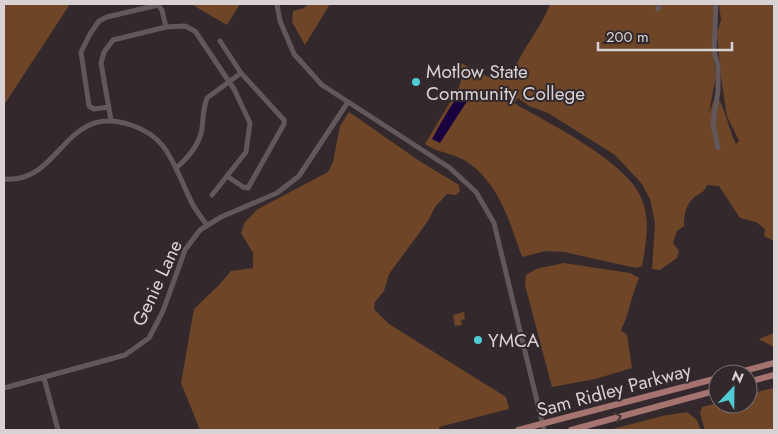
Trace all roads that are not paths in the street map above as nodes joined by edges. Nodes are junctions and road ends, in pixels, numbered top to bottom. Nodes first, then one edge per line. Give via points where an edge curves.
1 (277, 4) edge
2 (716, 4) edge
3 (166, 27) junction
4 (220, 41) dead end
5 (241, 73) junction
6 (229, 82) junction
7 (348, 102) junction
8 (109, 107) junction
9 (110, 120) junction
10 (718, 148) dead end
11 (176, 168) junction
12 (227, 176) junction
13 (4, 178) edge
14 (212, 194) dead end
15 (207, 226) junction
16 (774, 363) edge
17 (758, 367) edge
18 (774, 375) edge
19 (44, 378) junction
20 (758, 379) edge
21 (708, 381) edge
22 (4, 388) edge
23 (708, 393) edge
24 (544, 427) edge
25 (58, 430) edge
26 (518, 430) edge
27 (571, 430) edge

1 - 7 street via 280,21 294,54 322,85
2 - 10 street via 714,51 718,91 714,123
3 - 6 street via 184,26 195,31
3 - 8 street via 113,40 104,52 101,62
3 - 8 street via 158,5 108,17 94,28 81,52 89,106 94,109
4 - 5 street
5 - 6 street
5 - 12 street via 284,120 284,124 248,188
6 - 11 street via 207,98 196,144 186,160
6 - 12 street via 250,123 246,152
7 - 15 street, Genie Lane via 299,176 277,193
7 - 24 street via 450,168 476,192 494,223
8 - 9 street
9 - 11 street via 150,134 162,145
9 - 13 street via 75,132 33,174 14,180
11 - 15 street via 192,205
12 - 14 street
15 - 19 street, Genie Lane via 185,250 149,338 126,356
16 - 17 main road
18 - 20 main road
19 - 22 street, Genie Lane
19 - 25 street
21 - 24 main road, Sam Ridley Parkway
27 -> 23 main road, Sam Ridley Parkway
24 - 26 main road, Sam Ridley Parkway

